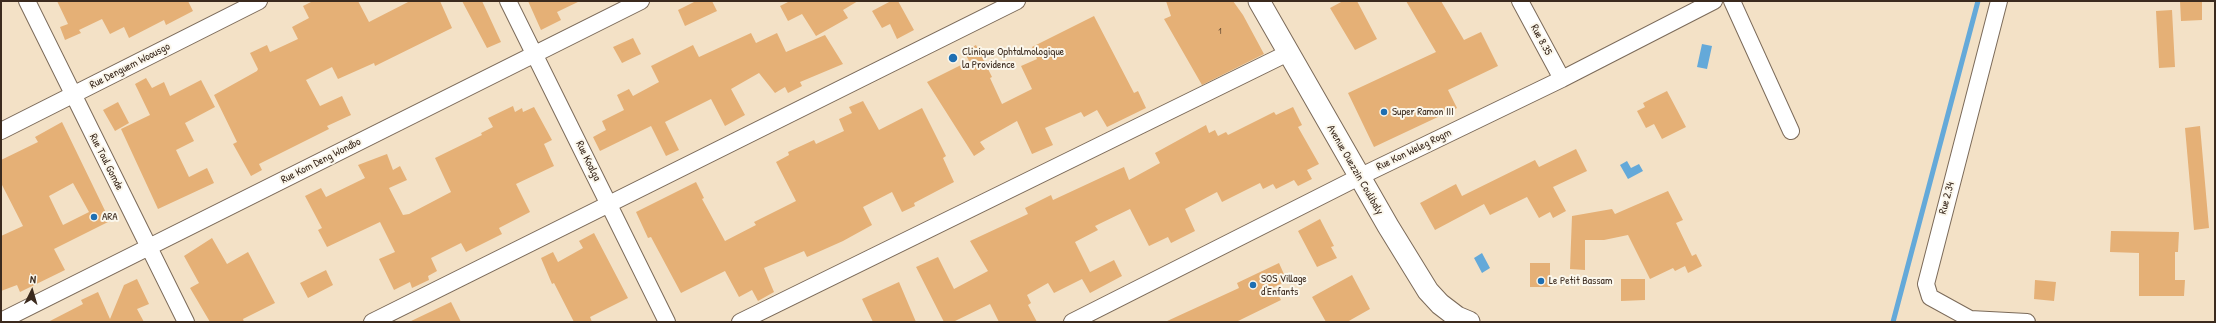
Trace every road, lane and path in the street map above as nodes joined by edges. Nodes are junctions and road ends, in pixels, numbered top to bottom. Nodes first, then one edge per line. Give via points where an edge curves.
1 (27, 1) edge
2 (259, 1) edge
3 (508, 1) edge
4 (641, 1) edge
5 (1017, 1) edge
6 (1259, 1) edge
7 (1520, 1) edge
8 (1714, 1) edge
9 (1732, 1) edge
10 (1999, 1) edge
11 (1288, 53) junction
12 (535, 54) junction
13 (1562, 79) junction
14 (72, 95) junction
15 (1, 131) edge
16 (1791, 131) dead end
17 (1359, 177) junction
18 (609, 203) junction
19 (150, 247) junction
20 (1, 321) edge
21 (1457, 321) edge
22 (186, 322) edge
23 (372, 322) edge
24 (667, 322) edge
25 (740, 322) edge
26 (1072, 322) edge
27 (2027, 322) edge

1 - 14 street, Rue Toul Gomde
2 - 14 street, Rue Denguem Woousgo
3 - 12 street, Rue Koalga
4 - 12 street, Rue Kom Deng Wondbo
5 - 18 street
6 - 11 main road, Avenue Ouezzin Coulibaly
7 - 13 street, Rue 8.35
8 - 13 street, Rue Kon Weleg Rogm
9 - 16 street
10 - 27 street, Rue 2.34 via 1926,284 1930,297 1970,319
11 - 17 main road, Avenue Ouezzin Coulibaly
11 - 25 street
12 - 18 street, Rue Koalga
12 - 19 street, Rue Kom Deng Wondbo
13 - 17 street, Rue Kon Weleg Rogm
14 - 15 street, Rue Denguem Woousgo
14 - 19 street, Rue Toul Gomde
17 - 21 main road, Avenue Ouezzin Coulibaly via 1428,291
17 - 26 street, Rue Kon Weleg Rogm
18 - 23 street
18 - 24 street, Rue Koalga
19 - 20 street, Rue Kom Deng Wondbo
19 - 22 street, Rue Toul Gomde

